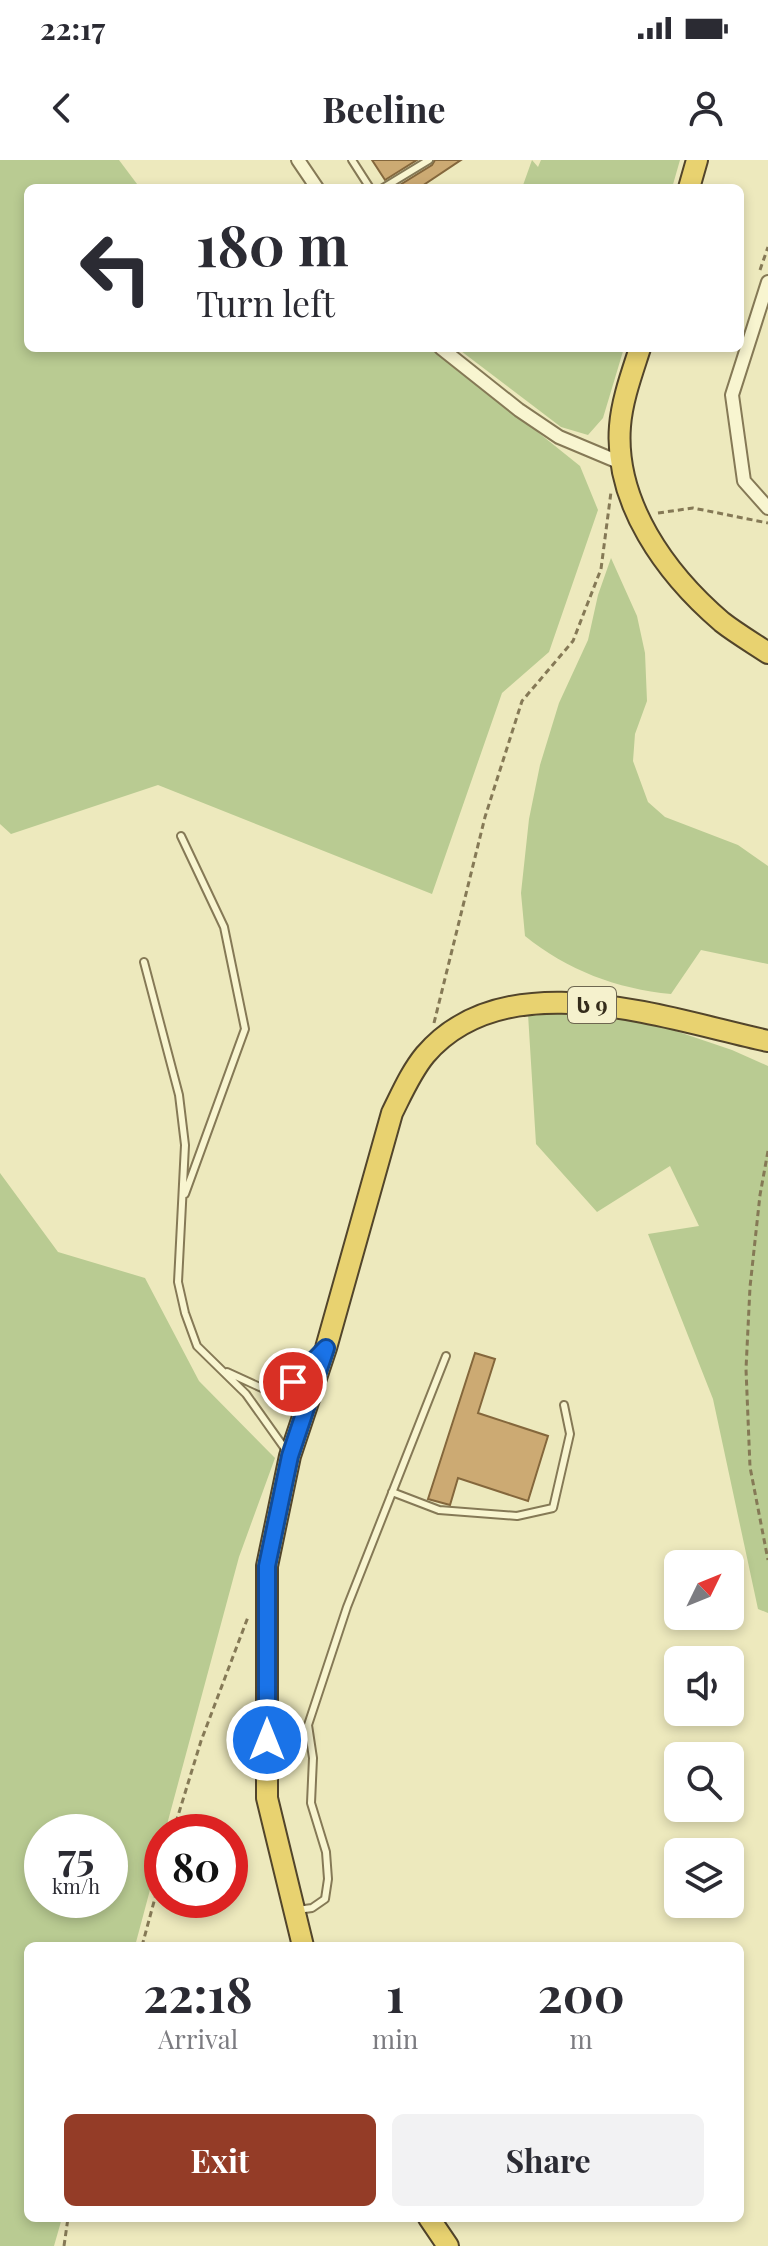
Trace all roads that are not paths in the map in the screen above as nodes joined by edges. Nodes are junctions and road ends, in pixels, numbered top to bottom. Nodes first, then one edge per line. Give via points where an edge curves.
1 (298, 160) edge
2 (352, 160) edge
3 (429, 160) edge
4 (697, 160) edge
5 (314, 184) edge
6 (367, 184) edge
7 (390, 184) edge
8 (690, 184) edge
9 (768, 282) edge
10 (446, 352) edge
11 (639, 352) edge
12 (621, 463) junction
13 (768, 508) edge
14 (768, 653) edge
15 (181, 836) dead end
16 (144, 962) dead end
17 (768, 1041) edge
18 (182, 1203) junction
19 (197, 1346) junction
20 (326, 1348) junction
21 (446, 1356) dead end
22 (564, 1405) dead end
23 (290, 1456) junction
24 (392, 1492) junction
25 (294, 1910) junction
26 (302, 1942) edge
27 (432, 2222) edge
28 (448, 2246) edge

1 - 5 street
2 - 6 lane
3 - 7 lane
4 - 8 highway
9 - 13 street via 732,395 744,481
10 - 12 street via 559,437
11 - 12 highway via 620,425
12 - 14 highway via 635,511 658,553 723,622
15 - 18 lane via 224,927 245,1029
16 - 18 lane via 179,1095 185,1145
17 - 20 highway, ს 9 via 609,1006 537,1001 479,1015 450,1031 408,1079 392,1113
18 - 19 lane via 178,1282
19 - 20 lane via 224,1371 264,1389 293,1382
19 - 23 lane via 246,1394
20 - 23 highway, ს 9
21 - 24 lane
22 - 24 lane via 570,1434 553,1508 517,1516 439,1510
23 - 25 highway, ს 9 via 267,1566 267,1798
24 - 25 lane via 308,1725 311,1803 328,1879 325,1899 312,1908
25 - 26 highway, ს 9
27 - 28 highway

